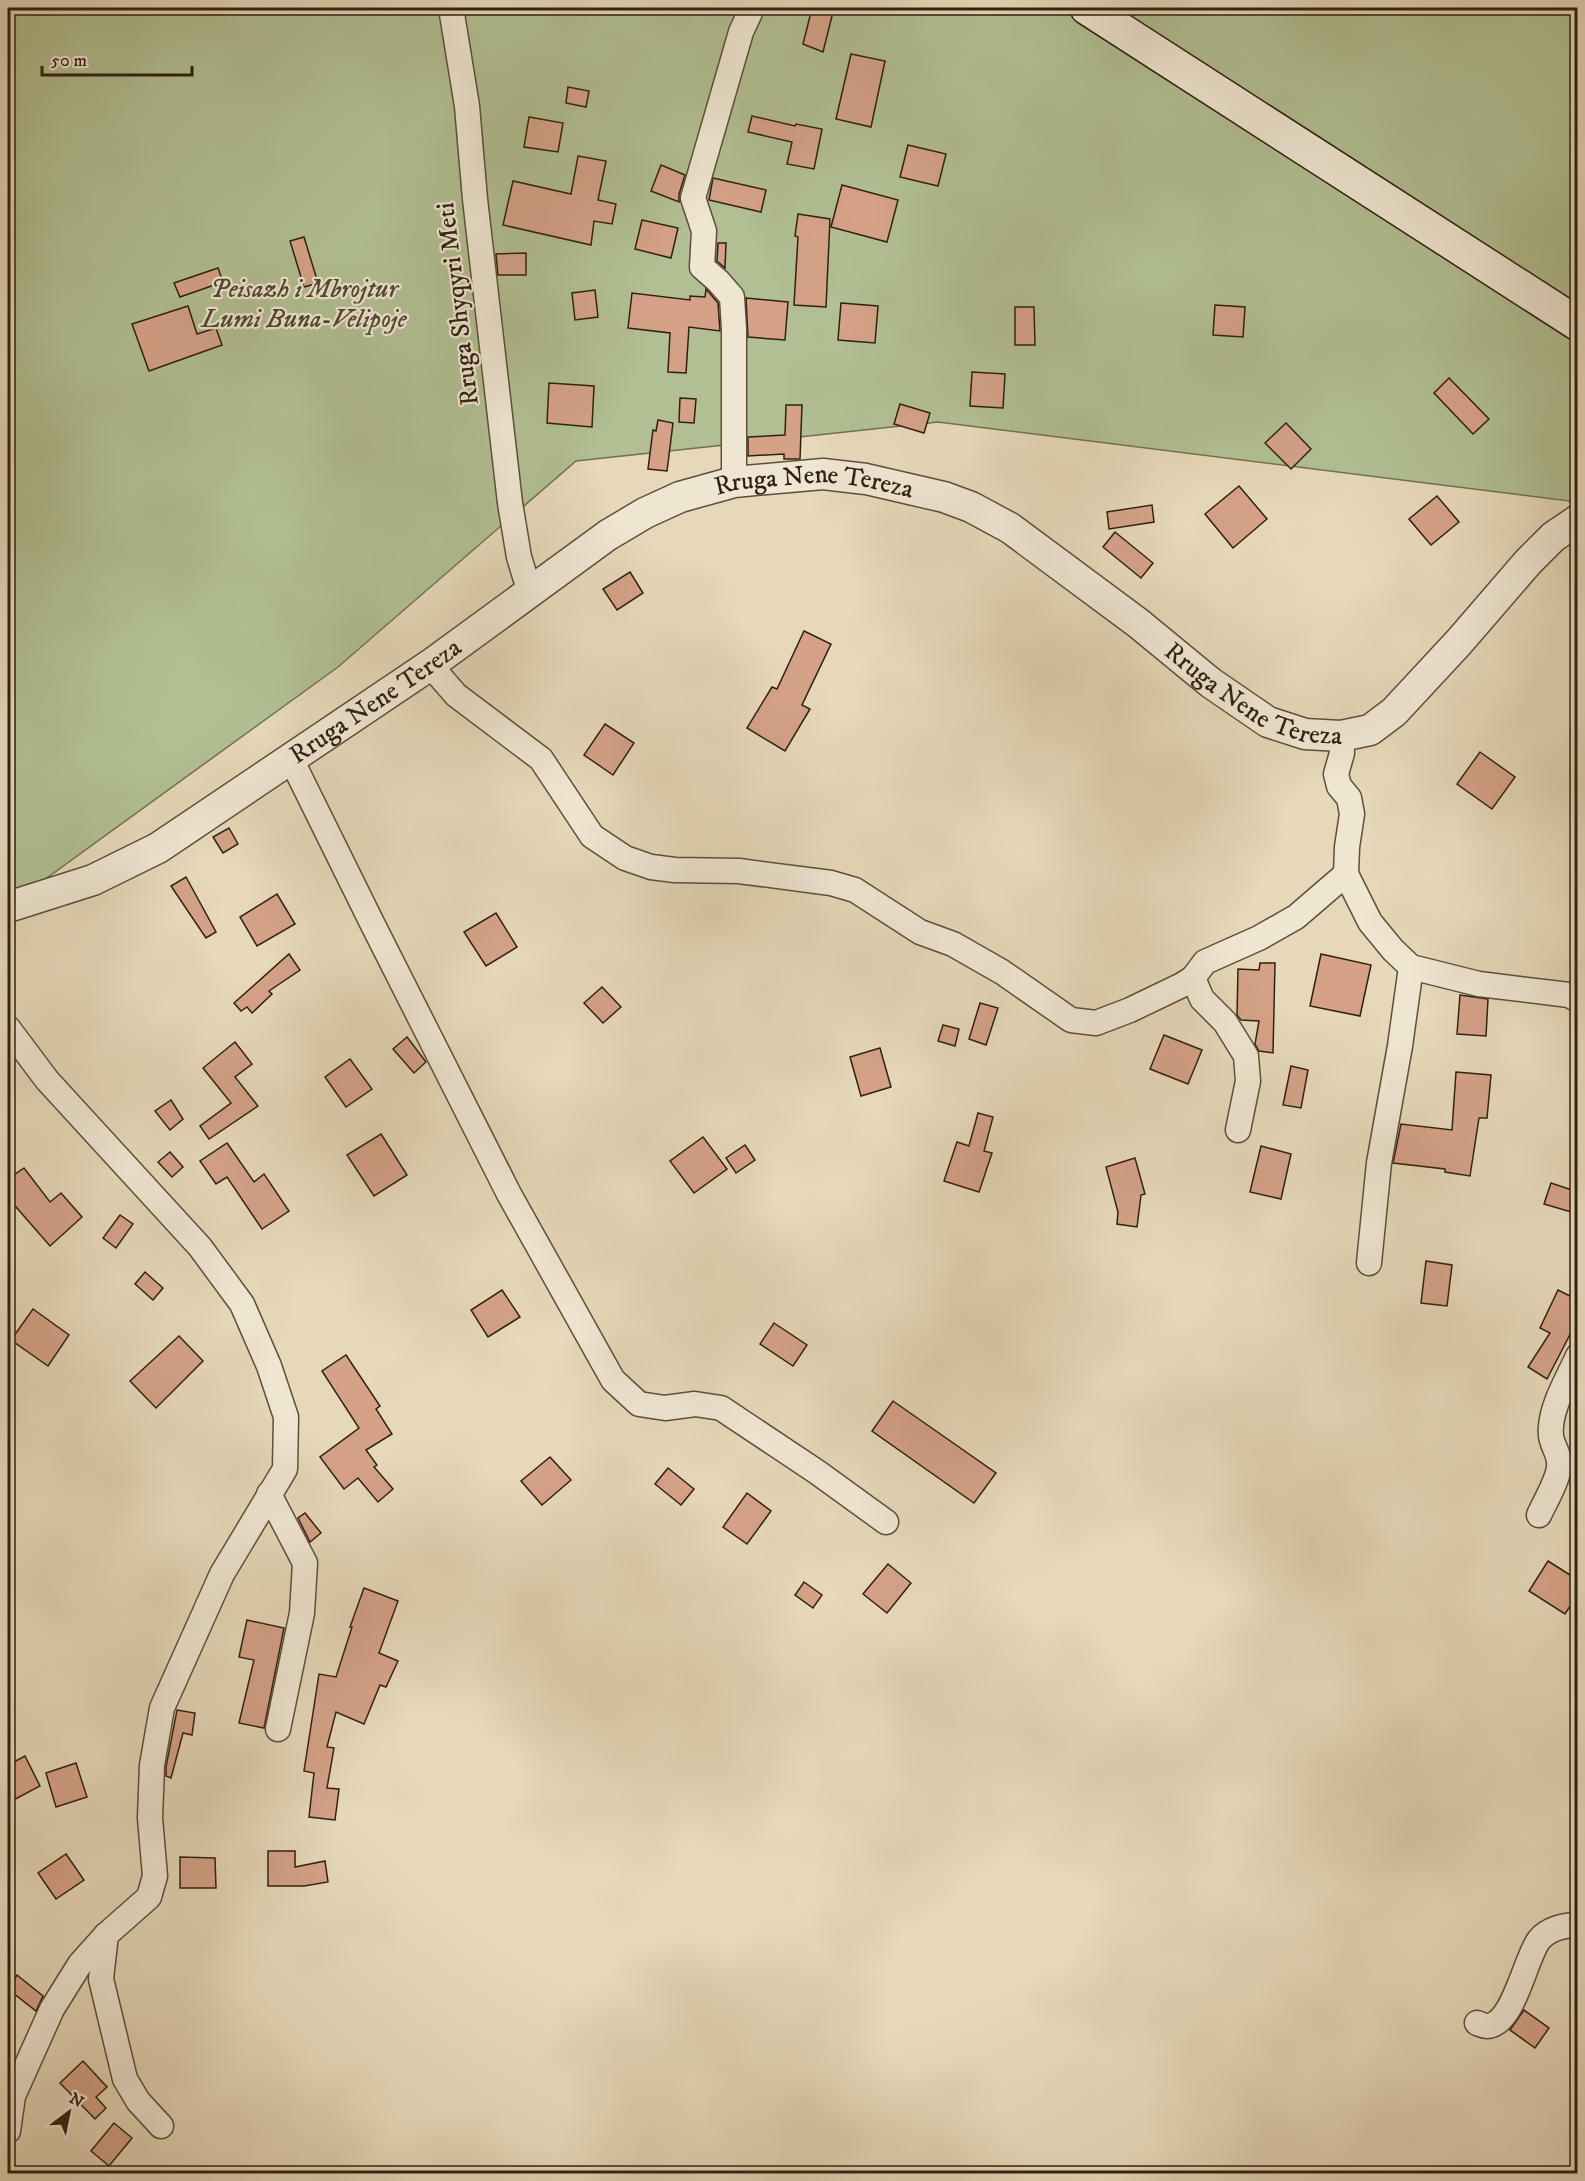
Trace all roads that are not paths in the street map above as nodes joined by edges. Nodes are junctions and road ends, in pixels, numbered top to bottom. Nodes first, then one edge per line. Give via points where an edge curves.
1 (451, 8) edge
2 (752, 8) edge
3 (1087, 8) edge
4 (1578, 324) edge
5 (734, 482) junction
6 (1578, 520) edge
7 (530, 593) junction
8 (430, 665) junction
9 (1341, 736) junction
10 (291, 759) junction
11 (1346, 874) junction
12 (8, 907) edge
13 (1411, 967) junction
14 (1193, 978) junction
15 (1578, 1000) edge
16 (8, 1028) edge
17 (1238, 1130) dead end
18 (1369, 1263) dead end
19 (1578, 1356) edge
20 (269, 1494) junction
21 (1539, 1515) dead end
22 (886, 1522) dead end
23 (278, 1730) dead end
24 (1578, 1925) edge
25 (106, 1935) junction
26 (1478, 2023) dead end
27 (161, 2127) dead end
28 (8, 2131) edge

1 - 7 street, Rruga Shyqyri Meti via 467,106 510,503
2 - 5 street via 741,32 693,198 704,231 702,267 732,297
3 - 4 main road
5 - 7 street, Rruga Nene Tereza via 680,497 645,513 608,535
5 - 9 street, Rruga Nene Tereza via 823,474 866,479 971,507 1010,528 1138,623 1210,683 1268,722 1305,734
6 - 9 street, Rruga Nene Tereza via 1553,537 1528,562 1394,712 1370,730
7 - 8 street, Rruga Nene Tereza
8 - 10 street, Rruga Nene Tereza
8 - 14 street via 456,695 541,759 592,836 625,858 651,867 739,871 831,883 855,891 921,932 953,944 1002,972 1071,1020 1096,1023
9 - 11 street via 1342,753 1336,774 1339,786 1349,798 1352,814
10 - 12 street, Rruga Nene Tereza via 158,848 93,879
10 - 22 street via 509,1194 613,1380 639,1404 721,1408
11 - 13 street via 1370,922
11 - 14 street via 1296,916 1205,962
13 - 15 street via 1479,984 1569,995
13 - 18 street via 1379,1163
14 - 17 street via 1202,999 1225,1022 1246,1056 1248,1081
16 - 20 street via 46,1080 200,1246 242,1304 286,1416 285,1469
19 - 21 street via 1551,1426 1551,1444 1560,1463
20 - 23 street via 305,1563 302,1613
20 - 25 street via 222,1574 162,1708 152,1765 154,1876 149,1898
24 - 26 street via 1562,1926 1539,1940 1499,2021 1487,2026
25 - 27 street via 101,1980 125,2079
25 - 28 street via 80,1964 52,2009 13,2096

